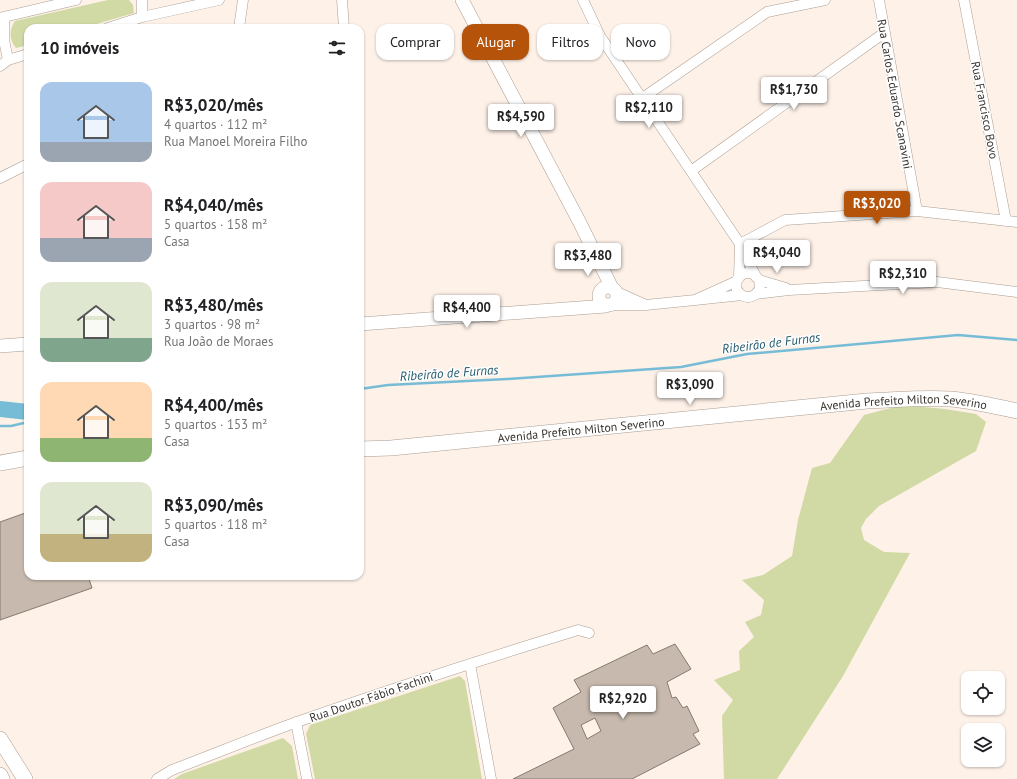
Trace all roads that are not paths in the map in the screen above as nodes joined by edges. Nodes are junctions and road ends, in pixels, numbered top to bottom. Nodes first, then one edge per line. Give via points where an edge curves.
1 (76, 0) edge
2 (142, 0) edge
3 (219, 0) edge
4 (243, 0) edge
5 (342, 0) edge
6 (462, 0) edge
7 (583, 0) edge
8 (825, 0) edge
9 (878, 0) edge
10 (964, 0) edge
11 (142, 17) junction
12 (2, 18) edge
13 (120, 24) edge
14 (239, 24) edge
15 (344, 24) edge
16 (884, 33) junction
17 (2, 41) edge
18 (24, 55) edge
19 (8, 60) junction
20 (0, 66) edge
21 (640, 98) junction
22 (24, 166) edge
23 (691, 170) junction
24 (0, 178) edge
25 (917, 211) junction
26 (1006, 221) junction
27 (1017, 222) edge
28 (740, 244) junction
29 (757, 278) junction
30 (738, 280) junction
31 (789, 290) junction
32 (607, 291) junction
33 (1017, 292) edge
34 (756, 294) junction
35 (742, 295) junction
36 (696, 300) junction
37 (609, 305) junction
38 (646, 305) junction
39 (571, 308) junction
40 (364, 324) edge
41 (24, 344) edge
42 (0, 346) edge
43 (1017, 411) edge
44 (364, 449) edge
45 (24, 459) edge
46 (0, 463) edge
47 (589, 633) dead end
48 (470, 664) junction
49 (296, 722) junction
50 (0, 739) edge
51 (0, 775) edge
52 (2, 779) edge
53 (25, 779) edge
54 (157, 779) edge
55 (306, 779) edge
56 (491, 779) edge

1 - 12 street
2 - 11 street
3 - 11 street
4 - 14 street
5 - 15 street
6 - 32 street via 601,264
7 - 21 street via 600,36
8 - 21 street via 767,12
9 - 16 street, Rua Carlos Eduardo Scanavini
10 - 26 street, Rua Francisco Bovo
11 - 13 street
12 - 17 street
16 - 23 street
16 - 25 street, Rua Carlos Eduardo Scanavini
17 - 19 street
18 - 19 street
19 - 20 street
21 - 23 street
22 - 24 street
23 - 28 street
25 - 26 street
25 - 28 street via 785,220
26 - 27 street
28 - 29 street
28 - 30 street
29 - 30 street via 749,274
29 - 31 street
29 - 34 street via 760,288
30 - 35 street via 737,289
30 - 36 street
31 - 33 street via 937,282
31 - 34 street
32 - 37 street via 598,296 600,302
32 - 38 street
32 - 39 street
34 - 35 street via 749,297
35 - 36 street
36 - 38 street
37 - 38 street
37 - 39 street
39 - 40 street
41 - 42 street
43 - 44 main road, Avenida Prefeito Milton Severino via 950,399 890,400
45 - 46 main road
47 - 48 street, Rua Doutor Fábio Fachini via 578,630
48 - 49 street, Rua Doutor Fábio Fachini
48 - 56 street
49 - 54 street, Rua Doutor Fábio Fachini via 172,770
49 - 55 street
50 - 53 main road
51 - 52 main road

